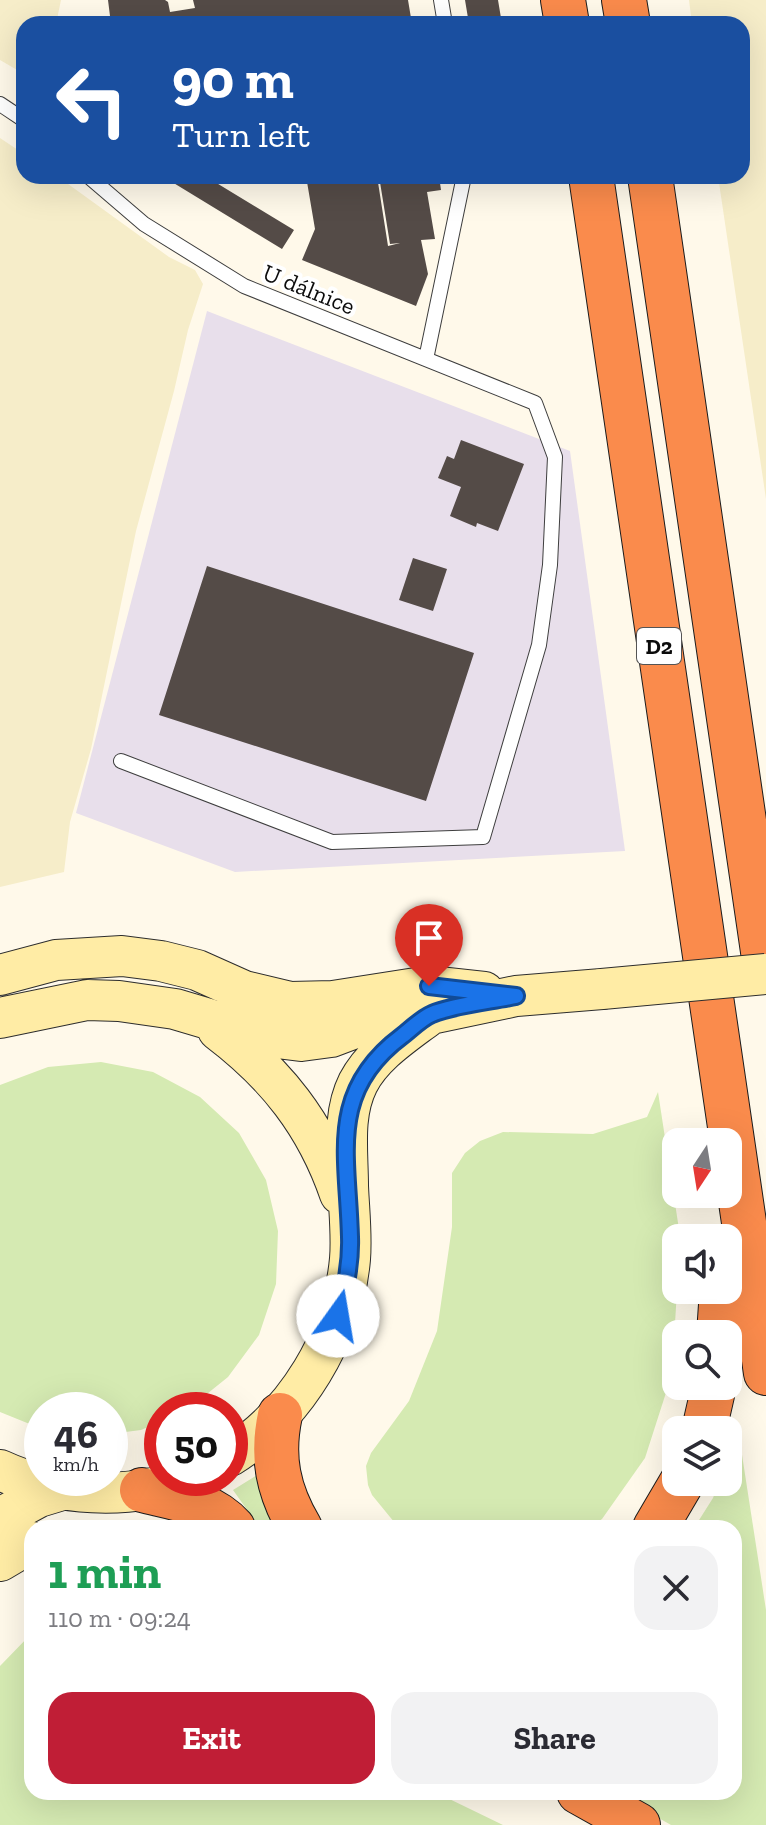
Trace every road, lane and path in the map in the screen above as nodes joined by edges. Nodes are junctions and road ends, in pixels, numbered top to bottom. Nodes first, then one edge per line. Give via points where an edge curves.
1 (97, 184) edge
2 (462, 184) edge
3 (592, 184) edge
4 (651, 184) edge
5 (426, 359) junction
6 (121, 761) dead end
7 (766, 973) edge
8 (0, 975) edge
9 (516, 996) junction
10 (431, 1014) junction
11 (202, 1018) junction
12 (7, 1020) edge
13 (722, 1074) junction
14 (724, 1128) edge
15 (349, 1219) junction
16 (766, 1373) edge
17 (280, 1415) junction
18 (248, 1445) edge
19 (0, 1470) edge
20 (24, 1478) edge
21 (142, 1490) joint
22 (128, 1491) edge
23 (42, 1496) edge
24 (674, 1496) edge
25 (0, 1518) edge
26 (224, 1520) edge
27 (296, 1520) edge
28 (660, 1520) edge
29 (24, 1547) edge
30 (0, 1561) edge
31 (593, 1800) edge
32 (638, 1825) edge

1 - 5 lane, U dálnice via 144,224 244,286
2 - 5 lane
3 - 13 highway, D2
4 - 7 highway, D2
5 - 6 lane, U dálnice via 535,403 555,457 550,565 539,645 483,837 332,842
7 - 9 main road, bridge
8 - 9 main road via 56,960 122,956 197,970 244,991 290,1002 429,986
9 - 10 main road
10 - 11 main road via 301,1041
10 - 15 main road via 390,1045 357,1086 347,1130
11 - 12 main road via 150,1004 98,1000
11 - 15 main road via 251,1055 303,1116 320,1143
13 - 14 highway
13 - 16 highway, D2
15 - 17 main road via 350,1260 338,1316 305,1383
17 - 18 main road
17 - 27 highway via 278,1477
19 - 20 main road
21 - 22 main road
21 - 26 highway via 195,1503
23 - 25 main road
24 - 28 highway
29 - 30 main road
31 - 32 highway

